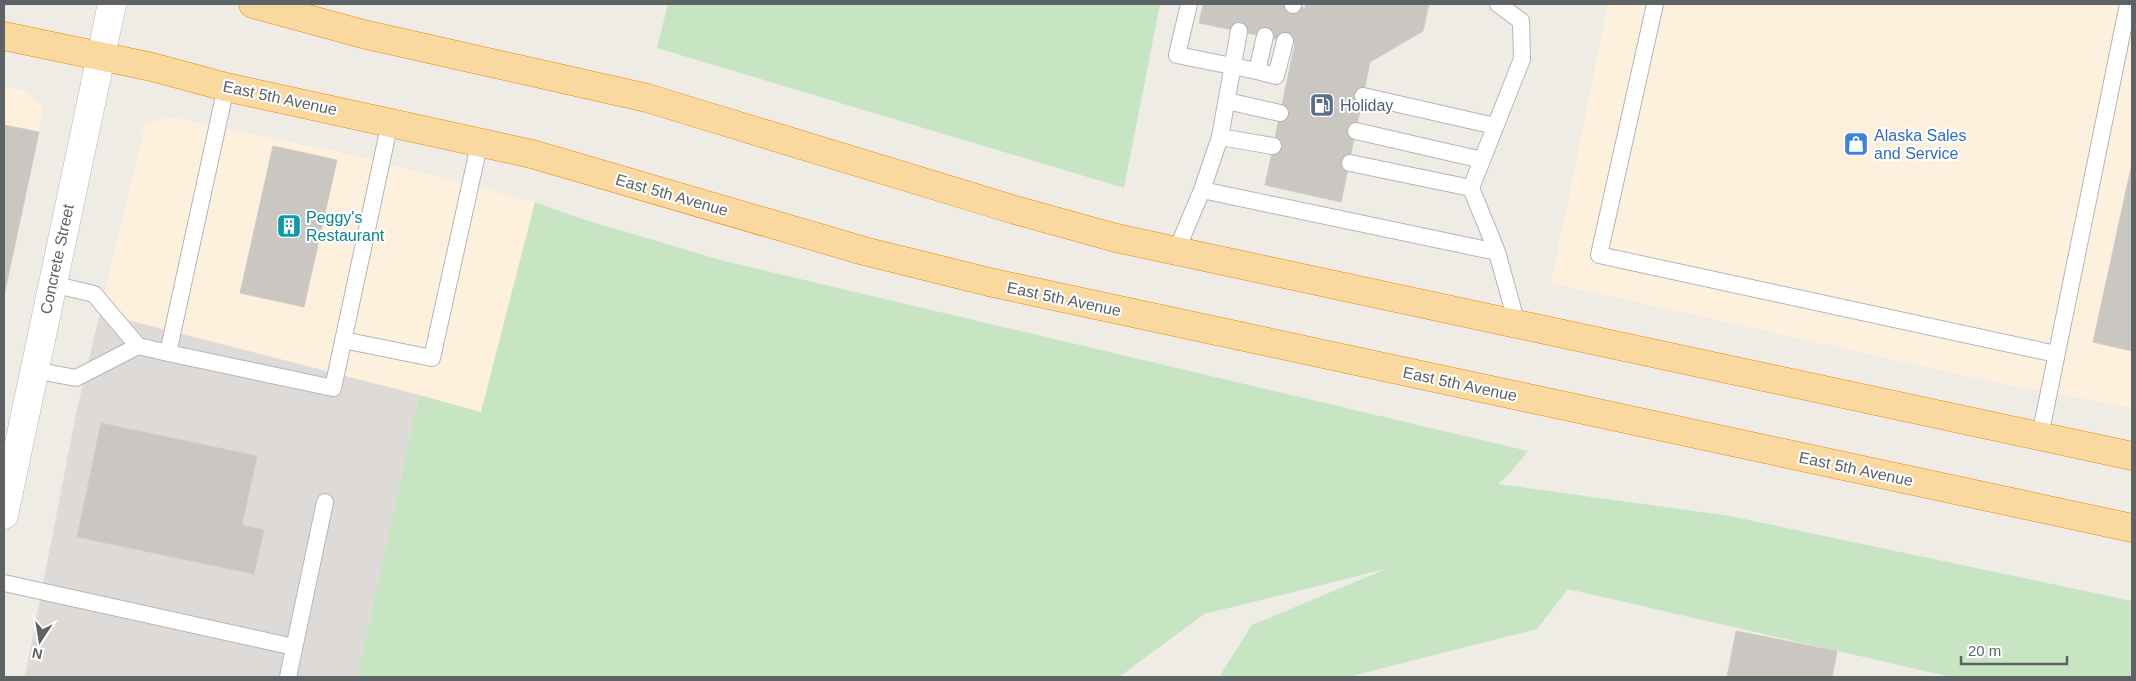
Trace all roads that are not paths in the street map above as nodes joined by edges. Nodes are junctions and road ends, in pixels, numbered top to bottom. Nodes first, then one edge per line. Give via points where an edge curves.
1 (112, 4) edge
2 (253, 4) edge
3 (1189, 4) edge
4 (1498, 4) edge
5 (1655, 4) edge
6 (2128, 4) edge
7 (1239, 31) dead end
8 (4, 36) edge
9 (1264, 36) dead end
10 (1285, 40) dead end
11 (100, 57) junction
12 (1234, 66) junction
13 (1257, 71) junction
14 (226, 87) junction
15 (1363, 96) dead end
16 (1227, 101) junction
17 (1280, 113) dead end
18 (390, 122) junction
19 (1496, 126) junction
20 (1356, 130) dead end
21 (1220, 137) junction
22 (480, 141) junction
23 (1273, 146) dead end
24 (1482, 160) junction
25 (1350, 163) dead end
26 (1471, 188) junction
27 (1202, 190) junction
28 (1176, 252) junction
29 (1497, 252) junction
30 (52, 284) junction
31 (1517, 324) junction
32 (343, 340) junction
33 (138, 346) junction
34 (168, 353) junction
35 (2056, 354) junction
36 (34, 370) junction
37 (2032, 434) junction
38 (2132, 456) edge
39 (325, 502) dead end
40 (4, 511) edge
41 (2132, 528) edge
42 (4, 583) edge
43 (294, 647) junction
44 (288, 677) edge

1 - 11 street, Concrete Street
2 - 28 highway via 363,34 647,98 1037,217
3 - 12 lane via 1177,55
4 - 19 lane via 1520,21 1522,59
5 - 35 lane via 1599,255
6 - 35 lane
7 - 12 lane
8 - 11 highway, East 5th Avenue
9 - 13 lane
10 - 13 lane via 1282,77
11 - 14 highway, East 5th Avenue
11 - 30 street, Concrete Street
12 - 13 lane
12 - 16 lane
14 - 18 highway, East 5th Avenue
14 - 34 lane
15 - 19 lane
16 - 17 lane
16 - 21 lane
18 - 22 highway, East 5th Avenue
18 - 32 lane
19 - 24 lane
20 - 24 lane
21 - 23 lane
21 - 27 lane
22 - 32 lane via 432,358
22 - 41 highway, East 5th Avenue via 973,279
24 - 26 lane
25 - 26 lane
26 - 29 lane
27 - 28 lane
27 - 29 lane
28 - 31 highway
29 - 31 lane
30 - 33 lane via 94,294
30 - 36 street, Concrete Street
31 - 37 highway
32 - 34 lane via 333,388
33 - 34 lane
33 - 36 lane via 76,378
35 - 37 lane
36 - 40 street, Concrete Street
37 - 38 highway
39 - 43 lane
42 - 43 lane
43 - 44 lane

